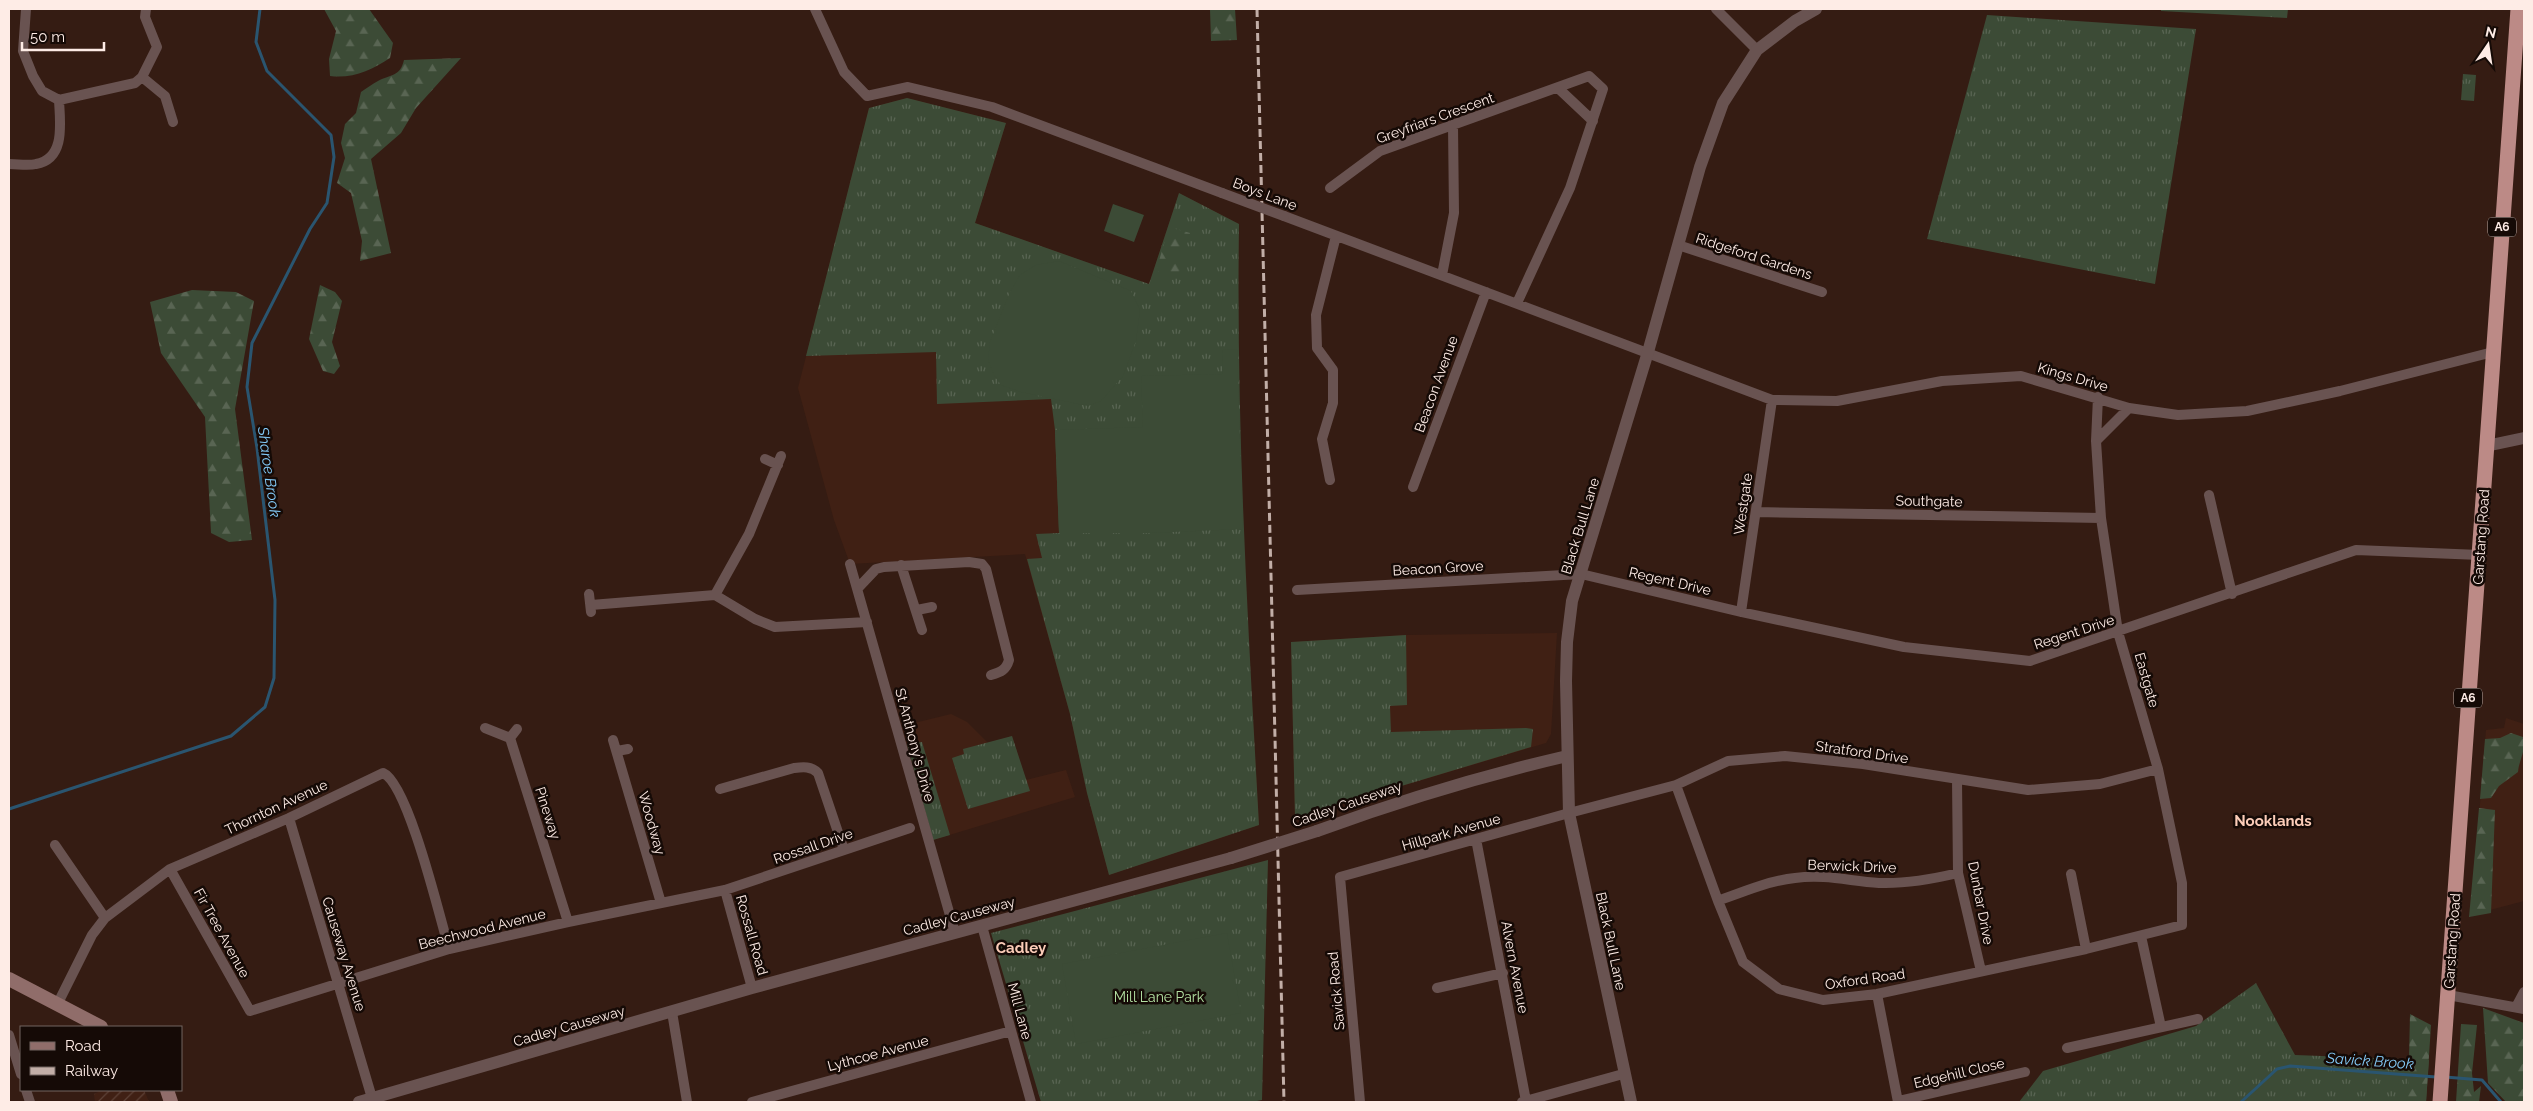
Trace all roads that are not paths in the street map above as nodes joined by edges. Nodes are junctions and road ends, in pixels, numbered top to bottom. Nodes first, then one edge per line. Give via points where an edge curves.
1 (26, 9) edge
2 (146, 9) edge
3 (815, 9) edge
4 (1716, 9) edge
5 (1816, 9) edge
6 (2518, 9) edge
7 (2520, 29) edge
8 (1758, 50) junction
9 (142, 77) junction
10 (1558, 88) junction
11 (59, 100) junction
12 (1593, 120) junction
13 (173, 122) dead end
14 (1452, 126) junction
15 (9, 164) edge
16 (1330, 188) dead end
17 (1336, 236) junction
18 (1678, 245) junction
19 (1442, 275) junction
20 (1486, 292) junction
21 (1822, 292) dead end
22 (1517, 303) junction
23 (1648, 352) junction
24 (2493, 352) junction
25 (2098, 397) junction
26 (1772, 400) junction
27 (2129, 408) junction
28 (2524, 438) edge
29 (2096, 440) junction
30 (2486, 446) junction
31 (765, 459) dead end
32 (1330, 480) dead end
33 (1413, 487) dead end
34 (2209, 495) dead end
35 (1756, 512) junction
36 (2101, 518) junction
37 (2480, 555) junction
38 (850, 564) dead end
39 (901, 565) junction
40 (1582, 574) junction
41 (858, 588) junction
42 (1297, 590) dead end
43 (590, 594) dead end
44 (2232, 594) junction
45 (714, 595) junction
46 (932, 607) dead end
47 (917, 610) junction
48 (1741, 612) junction
49 (867, 622) junction
50 (922, 630) dead end
51 (2118, 632) junction
52 (991, 675) dead end
53 (485, 728) dead end
54 (517, 729) dead end
55 (510, 738) junction
56 (613, 740) dead end
57 (628, 749) dead end
58 (617, 751) junction
59 (1567, 756) junction
60 (2158, 769) junction
61 (1958, 780) junction
62 (1676, 786) junction
63 (720, 789) dead end
64 (1568, 813) junction
65 (289, 818) junction
66 (910, 828) dead end
67 (1476, 839) junction
68 (55, 845) dead end
69 (844, 850) junction
70 (170, 869) junction
71 (1958, 873) junction
72 (2071, 874) dead end
73 (1340, 877) joint
74 (724, 890) junction
75 (1718, 901) junction
76 (661, 903) junction
77 (105, 918) junction
78 (568, 922) junction
79 (2182, 925) joint
80 (982, 926) junction
81 (955, 932) junction
82 (2141, 936) junction
83 (449, 949) junction
84 (2086, 949) junction
85 (1981, 970) junction
86 (1503, 973) junction
87 (9, 979) edge
88 (338, 984) junction
89 (752, 988) junction
90 (1437, 988) dead end
91 (2524, 992) edge
92 (1877, 994) junction
93 (2448, 995) junction
94 (57, 1005) junction
95 (2520, 1008) edge
96 (250, 1011) joint
97 (672, 1012) junction
98 (2198, 1019) dead end
99 (99, 1026) edge
100 (2161, 1027) junction
101 (1010, 1031) junction
102 (9, 1035) edge
103 (2067, 1048) dead end
104 (20, 1071) edge
105 (2025, 1072) dead end
106 (1623, 1074) junction
107 (2441, 1096) edge
108 (372, 1098) junction
109 (1524, 1101) edge
110 (1898, 1101) edge
111 (359, 1102) edge
112 (687, 1102) edge
113 (752, 1102) edge
114 (1031, 1102) edge
115 (1360, 1102) edge
116 (1631, 1102) edge

1 - 11 street via 23,51 42,91
2 - 9 street via 145,17 157,47
3 - 17 street, Boys Lane, bridge via 844,72 867,96 908,88 992,107
4 - 8 street
5 - 8 street, Black Bull Lane
6 - 7 highway, Garstang Road / A6
7 - 24 highway, Garstang Road / A6
8 - 18 street, Black Bull Lane via 1723,102
9 - 11 street via 134,83
9 - 13 street via 165,96
10 - 12 street
10 - 12 street, Greyfriars Crescent via 1589,76 1603,89
10 - 14 street, Greyfriars Crescent
11 - 15 street via 60,138 54,154 38,164
12 - 22 street, Greyfriars Crescent via 1570,188
14 - 16 street, Greyfriars Crescent via 1380,151
14 - 19 street via 1454,213
17 - 19 street, Boys Lane
17 - 32 street via 1316,314 1317,348 1333,370 1333,403 1322,440
18 - 21 street, Ridgeford Gardens
18 - 23 street, Black Bull Lane
19 - 20 street, Boys Lane
20 - 22 street, Boys Lane
20 - 33 street, Beacon Avenue
22 - 23 street, Boys Lane
23 - 26 street, Kings Drive
23 - 40 street, Black Bull Lane
24 - 27 street, Kings Drive via 2247,411 2178,414
24 - 30 highway, Garstang Road / A6
25 - 26 street, Kings Drive via 2020,376 1942,381 1837,400
25 - 27 street, Kings Drive
25 - 29 street, Eastgate
26 - 35 street, Westgate
27 - 29 street
28 - 30 street
29 - 36 street, Eastgate
30 - 37 highway, Garstang Road / A6
31 - 45 street via 780,460 749,534
34 - 44 street
35 - 36 street, Southgate
35 - 48 street, Westgate
36 - 51 street, Eastgate
37 - 44 street, Regent Drive via 2356,550
37 - 93 highway, Garstang Road / A6
38 - 41 street, St Anthony's Drive
39 - 41 street via 876,569
39 - 47 street
39 - 52 street via 982,564 1009,660 1001,672
40 - 42 street, Beacon Grove
40 - 48 street, Regent Drive
40 - 59 street, Black Bull Lane via 1572,601 1567,642
41 - 49 street, St Anthony's Drive
43 - 45 street via 591,608
44 - 51 street, Regent Drive
45 - 49 street via 754,619 775,627
46 - 47 street
47 - 50 street
48 - 51 street, Regent Drive via 1904,647 2030,661
49 - 81 street, St Anthony's Drive
51 - 60 street, Eastgate
53 - 55 street
54 - 55 street
55 - 78 street, Pineway
56 - 58 street, Woodway
57 - 58 street
58 - 76 street, Woodway
59 - 64 street, Black Bull Lane
59 - 80 street, Cadley Causeway, bridge via 1490,774 1401,800 1231,858
60 - 61 street, Stratford Drive via 2100,784 2028,790
60 - 79 street, Eastgate via 2182,883
61 - 62 street, Stratford Drive via 1863,764 1785,756 1728,761
61 - 71 street, Dunbar Drive
62 - 64 street, Stratford Drive
62 - 75 street, Oxford Road
63 - 69 street via 794,768 815,770
64 - 67 street, Hillpark Avenue
64 - 106 street, Black Bull Lane
65 - 70 street, Thornton Avenue
65 - 83 street, Thornton Avenue via 374,775 383,773 389,776 408,808
65 - 88 street, Causeway Avenue
66 - 69 street, Rossall Drive
67 - 73 street, Hillpark Avenue
67 - 86 street, Alvern Avenue
68 - 77 street
69 - 74 street, Rossall Drive
70 - 77 street, Thornton Avenue
70 - 96 street, Fir Tree Avenue
71 - 75 street, Berwick Drive via 1927,880 1879,883 1832,876 1794,878
71 - 85 street, Dunbar Drive
72 - 84 street
73 - 115 street, Savick Road
74 - 76 street, Beechwood Avenue
74 - 89 street, Rossall Road
75 - 92 street, Oxford Road via 1744,962 1779,989 1823,1000
76 - 78 street, Beechwood Avenue
77 - 94 street, Thornton Avenue via 92,935
78 - 83 street, Beechwood Avenue
79 - 82 street, Oxford Road
80 - 81 street, Cadley Causeway
80 - 101 street, Mill Lane
81 - 89 street, Cadley Causeway
82 - 84 street, Oxford Road
82 - 100 street
83 - 88 street, Beechwood Avenue
84 - 85 street, Oxford Road
85 - 92 street, Oxford Road
86 - 90 street
86 - 109 street, Alvern Avenue
87 - 94 main road
88 - 96 street, Beechwood Avenue
88 - 108 street, Causeway Avenue
89 - 97 street, Cadley Causeway
91 - 95 street
92 - 110 street
93 - 95 street
93 - 107 highway, Garstang Road / A6
94 - 99 main road
97 - 108 street, Cadley Causeway
97 - 112 street
98 - 100 street
100 - 103 street
101 - 113 street, Lythcoe Avenue
101 - 114 street, Mill Lane
102 - 104 street
105 - 110 street, Edgehill Close
106 - 109 street
106 - 116 street, Black Bull Lane
108 - 111 street, Cadley Causeway

